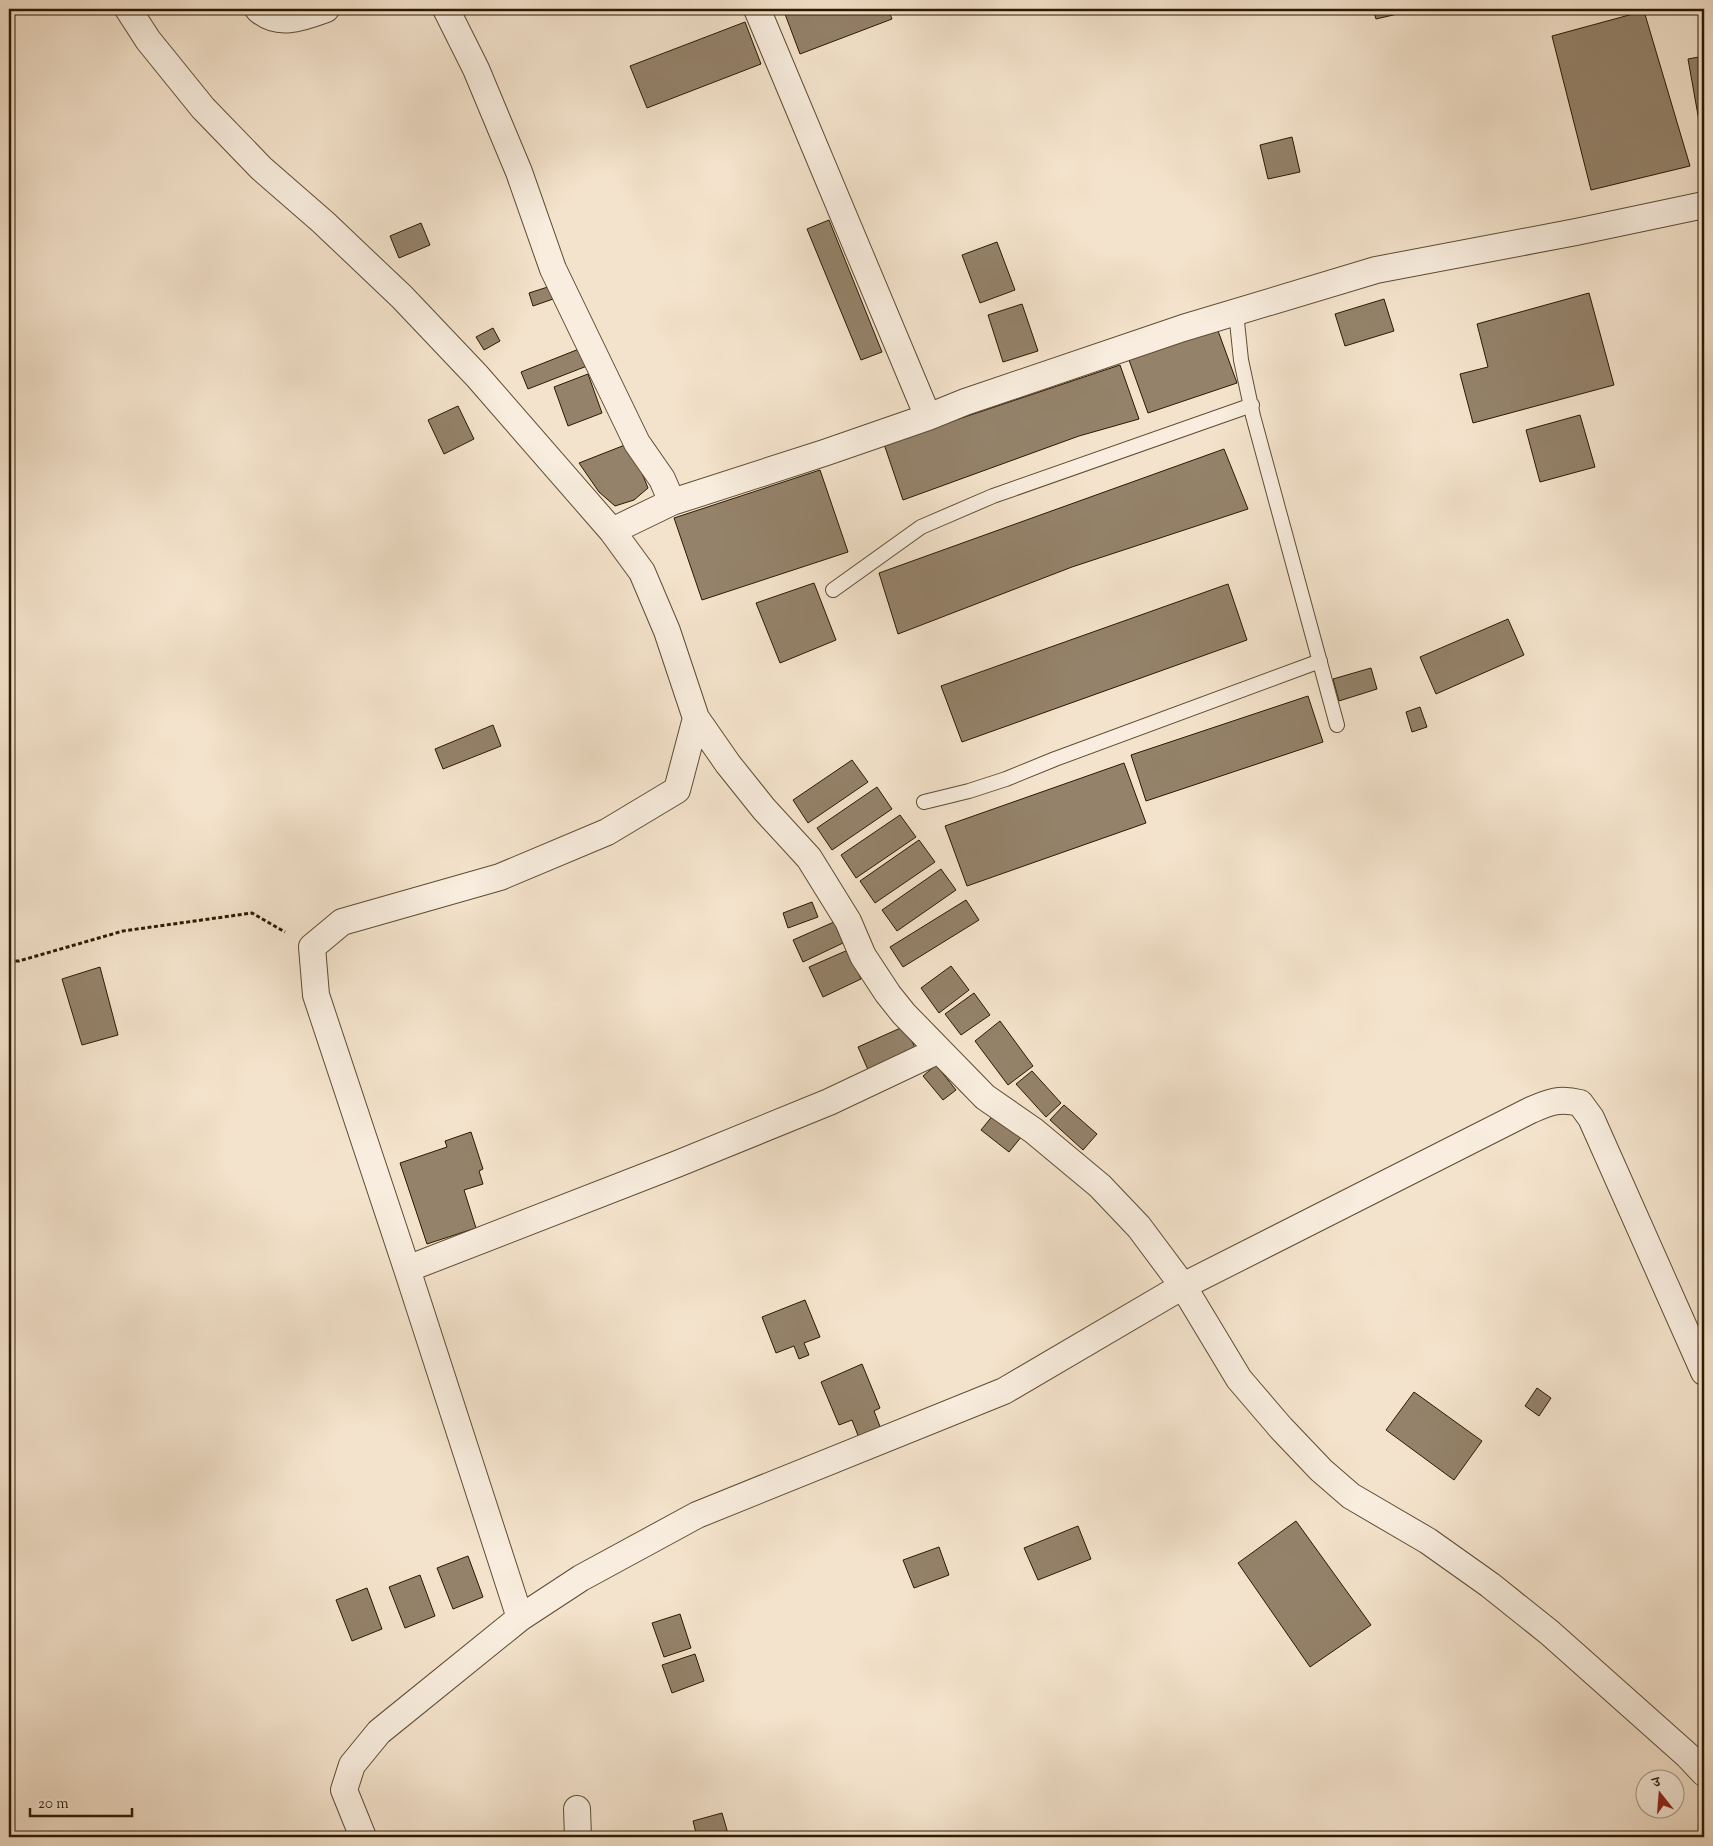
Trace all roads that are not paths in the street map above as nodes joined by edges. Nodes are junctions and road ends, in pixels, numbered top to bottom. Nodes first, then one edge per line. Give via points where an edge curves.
1 (128, 9) edge
2 (258, 9) edge
3 (326, 9) edge
4 (446, 9) edge
5 (757, 9) edge
6 (1704, 205) edge
7 (1236, 312) junction
8 (1252, 405) junction
9 (928, 417) junction
10 (672, 502) junction
11 (612, 531) junction
12 (833, 590) dead end
13 (1320, 661) junction
14 (696, 718) junction
15 (1338, 725) dead end
16 (924, 802) dead end
17 (940, 1050) junction
18 (407, 1269) junction
19 (1183, 1286) junction
20 (1704, 1372) edge
21 (520, 1618) junction
22 (1704, 1773) edge
23 (576, 1809) dead end
24 (363, 1837) edge
25 (578, 1837) edge

1 - 11 street via 148,40 203,108 261,168 402,297
2 - 3 street via 279,20 297,19
4 - 10 street via 476,69 515,163 553,269 632,434 662,479
5 - 9 street
6 - 7 street via 1376,270
7 - 8 lane via 1241,360
7 - 9 street via 964,402
8 - 12 lane via 957,511 921,527
8 - 13 lane via 1270,484
9 - 10 street
10 - 11 street
11 - 14 street via 642,572 667,631
13 - 15 lane
13 - 16 lane via 1006,779
14 - 17 street via 764,809 809,858 848,921 863,956 888,994
14 - 18 street via 676,790 607,832 500,877 342,922 312,947 316,995
17 - 18 street via 820,1106
17 - 19 street via 985,1097 1034,1131 1100,1186 1138,1227
18 - 21 street
19 - 20 street via 1531,1110 1553,1101 1580,1102 1591,1118
19 - 21 street via 1004,1390 697,1515 581,1578
19 - 22 street via 1240,1379 1280,1428 1321,1470 1352,1496 1428,1541 1550,1632
21 - 24 street via 379,1732 352,1765 344,1790
23 - 25 street

